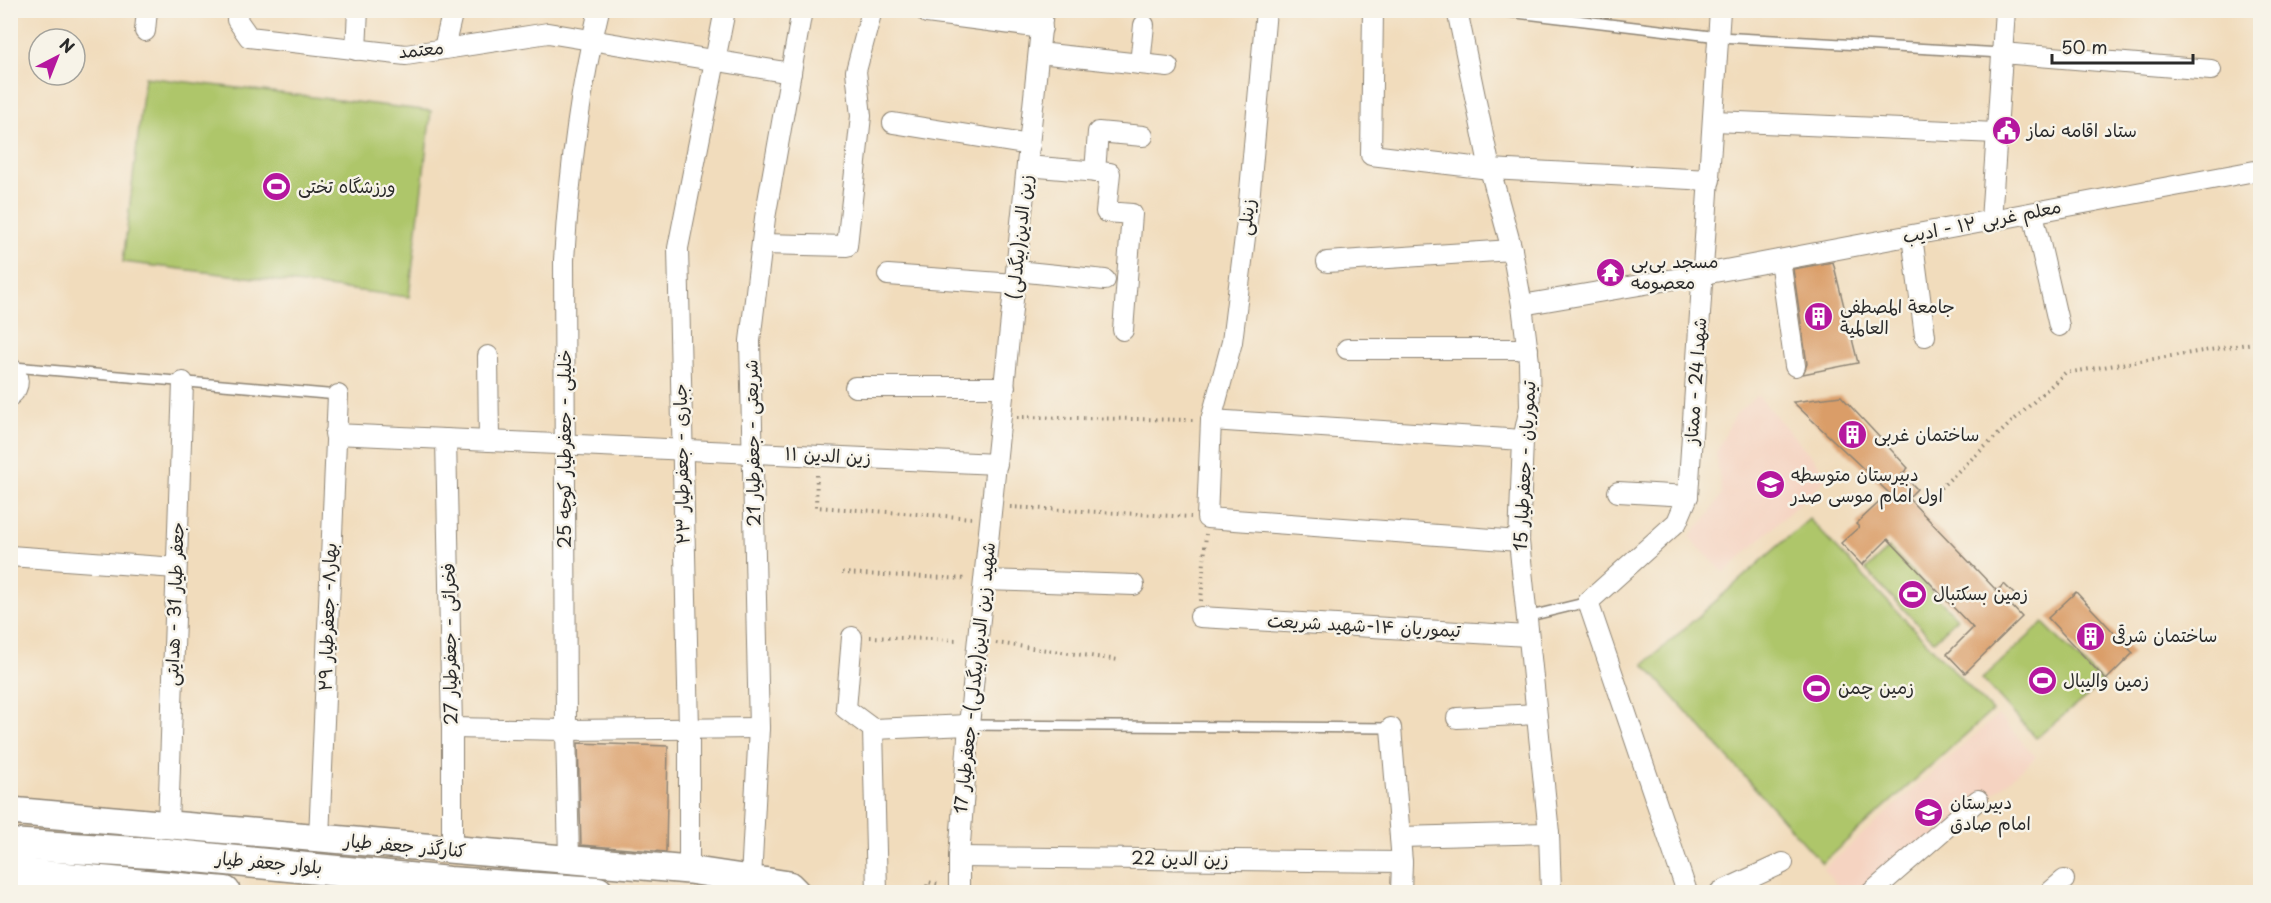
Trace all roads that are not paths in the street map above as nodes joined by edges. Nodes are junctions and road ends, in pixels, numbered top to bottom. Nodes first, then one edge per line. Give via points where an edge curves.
1 (147, 10) edge
2 (238, 10) edge
3 (358, 10) edge
4 (453, 10) edge
5 (599, 10) edge
6 (725, 10) edge
7 (802, 10) edge
8 (872, 10) edge
9 (1266, 10) edge
10 (1372, 10) edge
11 (1457, 10) edge
12 (1492, 10) edge
13 (1720, 10) edge
14 (2005, 10) edge
15 (927, 13) dead end
16 (1042, 19) edge
17 (1144, 26) dead end
18 (145, 31) dead end
19 (1719, 37) junction
20 (591, 41) junction
21 (444, 48) junction
22 (356, 50) junction
23 (1039, 53) junction
24 (2002, 53) junction
25 (714, 61) junction
26 (1140, 64) junction
27 (1168, 67) dead end
28 (2211, 69) dead end
29 (791, 73) junction
30 (1714, 121) junction
31 (893, 123) dead end
32 (1997, 133) junction
33 (1143, 136) dead end
34 (1029, 145) junction
35 (1028, 166) junction
36 (1490, 169) junction
37 (2260, 170) edge
38 (1095, 172) junction
39 (1710, 180) junction
40 (2033, 213) junction
41 (1991, 221) junction
42 (1912, 236) junction
43 (762, 244) junction
44 (1512, 250) junction
45 (1780, 260) junction
46 (1327, 262) dead end
47 (1704, 274) junction
48 (888, 275) dead end
49 (1016, 277) junction
50 (1105, 280) dead end
51 (1522, 305) junction
52 (2059, 326) dead end
53 (1123, 330) dead end
54 (1925, 336) dead end
55 (1528, 348) junction
56 (1347, 350) dead end
57 (488, 356) dead end
58 (1795, 366) dead end
59 (11, 367) edge
60 (183, 382) junction
61 (855, 387) dead end
62 (1005, 387) junction
63 (338, 395) joint
64 (10, 396) edge
65 (1211, 420) junction
66 (335, 434) junction
67 (447, 439) junction
68 (1523, 440) junction
69 (489, 441) junction
70 (565, 444) junction
71 (681, 450) junction
72 (754, 453) junction
73 (997, 464) junction
74 (1618, 492) dead end
75 (1688, 496) junction
76 (1519, 541) junction
77 (10, 556) edge
78 (176, 568) junction
79 (985, 580) junction
80 (1134, 585) dead end
81 (1588, 602) junction
82 (1200, 617) road end
83 (1527, 626) junction
84 (852, 637) road end
85 (1536, 714) junction
86 (1457, 718) dead end
87 (969, 725) junction
88 (452, 728) junction
89 (759, 728) junction
90 (1391, 728) joint
91 (689, 729) junction
92 (873, 729) junction
93 (566, 730) junction
94 (1978, 800) dead end
95 (10, 812) edge
96 (168, 825) junction
97 (1549, 834) junction
98 (1400, 837) junction
99 (319, 838) junction
100 (10, 844) edge
101 (452, 849) junction
102 (959, 857) junction
103 (569, 860) junction
104 (1402, 861) junction
105 (1783, 863) dead end
106 (689, 870) junction
107 (10, 873) edge
108 (751, 879) junction
109 (225, 892) edge
110 (598, 892) edge
111 (796, 892) edge
112 (877, 892) edge
113 (959, 892) edge
114 (1401, 892) edge
115 (1551, 892) edge
116 (1687, 892) edge
117 (1720, 892) edge
118 (1872, 892) edge

1 - 18 street
2 - 22 street, معتمد via 237,20 249,37
3 - 22 street
4 - 21 street
5 - 20 street, خلیلی - جعفرطیار کوچه 25
6 - 25 street, جباری - جعفرطیار ۲۳
7 - 29 street, شریعتی - جعفرطیار 21
8 - 43 street via 856,71 861,116 847,246
9 - 65 street, زینلی via 1232,342
10 - 36 street via 1371,155
11 - 36 street, تیموریان - جعفرطیار 15
12 - 19 lane
13 - 19 street, شهدا 24 - ممتاز
14 - 24 street
15 - 16 street
16 - 23 street, زین الدین(بیگدلی)
17 - 26 street
19 - 24 lane
19 - 30 street, شهدا 24 - ممتاز
20 - 21 street, معتمد via 548,33
20 - 25 street, معتمد
20 - 70 street, خلیلی - جعفرطیار کوچه 25 via 568,184 564,261
21 - 22 street, معتمد via 406,55
23 - 26 street
23 - 34 street, زین الدین(بیگدلی)
24 - 28 street
24 - 32 street
25 - 29 street, معتمد
25 - 71 street, جباری - جعفرطیار ۲۳ via 678,248
26 - 27 street
29 - 43 street, شریعتی - جعفرطیار 21
30 - 32 street
30 - 39 street, شهدا 24 - ممتاز
31 - 34 street
32 - 41 street
33 - 38 street via 1098,132
34 - 35 street, زین الدین(بیگدلی)
35 - 38 street
35 - 49 street, زین الدین(بیگدلی)
36 - 39 street
36 - 44 street, تیموریان - جعفرطیار 15
37 - 40 street, معلم غربی ۱۲ - ادیب
38 - 53 street via 1110,173 1107,212 1132,214
39 - 47 street, شهدا 24 - ممتاز
40 - 41 street, معلم غربی ۱۲ - ادیب
40 - 52 street
41 - 42 street, معلم غربی ۱۲ - ادیب
42 - 45 street, معلم غربی ۱۲ - ادیب
42 - 54 street
43 - 72 street, شریعتی - جعفرطیار 21 via 750,341
44 - 46 street
44 - 51 street, تیموریان - جعفرطیار 15
45 - 47 street, معلم غربی ۱۲ - ادیب
45 - 58 street
47 - 51 street, معلم غربی ۱۲ - ادیب
47 - 75 street, شهدا 24 - ممتاز
48 - 49 street
49 - 50 street
49 - 62 street, زین الدین(بیگدلی)
51 - 55 street, تیموریان - جعفرطیار 15
55 - 56 street
55 - 68 street, تیموریان - جعفرطیار 15 via 1530,407
57 - 69 street
59 - 60 lane
59 - 64 street via 19,379
60 - 63 lane
60 - 78 street, جعفر طیار 31 - هدایتی
61 - 62 street
62 - 73 street, زین الدین(بیگدلی)
63 - 66 street, بهار۸- جعفرطیار ۲۹
65 - 68 street
65 - 76 street, زینلی via 1207,518
66 - 67 street, زین الدین ۱۱
66 - 99 street, بهار۸- جعفرطیار ۲۹
67 - 69 street, زین الدین ۱۱
67 - 88 street, فخرائی - جعفرطیار 27
68 - 76 street, تیموریان - جعفرطیار 15
69 - 70 street, زین الدین ۱۱
70 - 71 street, زین الدین ۱۱
70 - 93 street, خلیلی - جعفرطیار کوچه 25
71 - 72 street, زین الدین ۱۱
71 - 91 street, جباری - جعفرطیار ۲۳
72 - 73 street, زین الدین ۱۱
72 - 89 street, شریعتی - جعفرطیار 21
73 - 79 street, شهید زین الدین(بیگدلی)- جعفرطیار 17
74 - 75 street
75 - 81 street, شهدا 24 - ممتاز via 1677,522
76 - 83 street, تیموریان - جعفرطیار 15
77 - 78 street
78 - 96 street, جعفر طیار 31 - هدایتی
79 - 80 street
79 - 87 street, شهید زین الدین(بیگدلی)- جعفرطیار 17
81 - 83 lane
81 - 116 street
82 - 83 street, تیموریان ۱۴-شهید شریعت
83 - 85 street, تیموریان - جعفرطیار 15
84 - 92 street via 846,709
85 - 86 street
85 - 97 street, تیموریان - جعفرطیار 15
87 - 90 lane
87 - 92 street
87 - 102 street, شهید زین الدین(بیگدلی)- جعفرطیار 17
88 - 93 street
88 - 101 street, فخرائی - جعفرطیار 27
89 - 91 street
89 - 108 street, شریعتی - جعفرطیار 21
90 - 98 street
91 - 93 street
91 - 106 street, جباری - جعفرطیار ۲۳
92 - 112 street
93 - 103 street, خلیلی - جعفرطیار کوچه 25
94 - 118 street
95 - 96 main road, کنارگذر جعفر طیار
96 - 99 main road, کنارگذر جعفر طیار
97 - 98 street
97 - 115 street, تیموریان - جعفرطیار 15
98 - 104 street
99 - 101 main road, کنارگذر جعفر طیار
100 - 110 main road, بلوار جعفر طیار
101 - 103 main road, کنارگذر جعفر طیار
102 - 104 street, زین الدین 22
102 - 113 street, شهید زین الدین(بیگدلی)- جعفرطیار 17
103 - 106 main road, کنارگذر جعفر طیار
104 - 114 street
105 - 117 street
106 - 108 main road, کنارگذر جعفر طیار
107 - 109 main road, بلوار جعفر طیار
108 - 111 main road, کنارگذر جعفر طیار via 789,885

